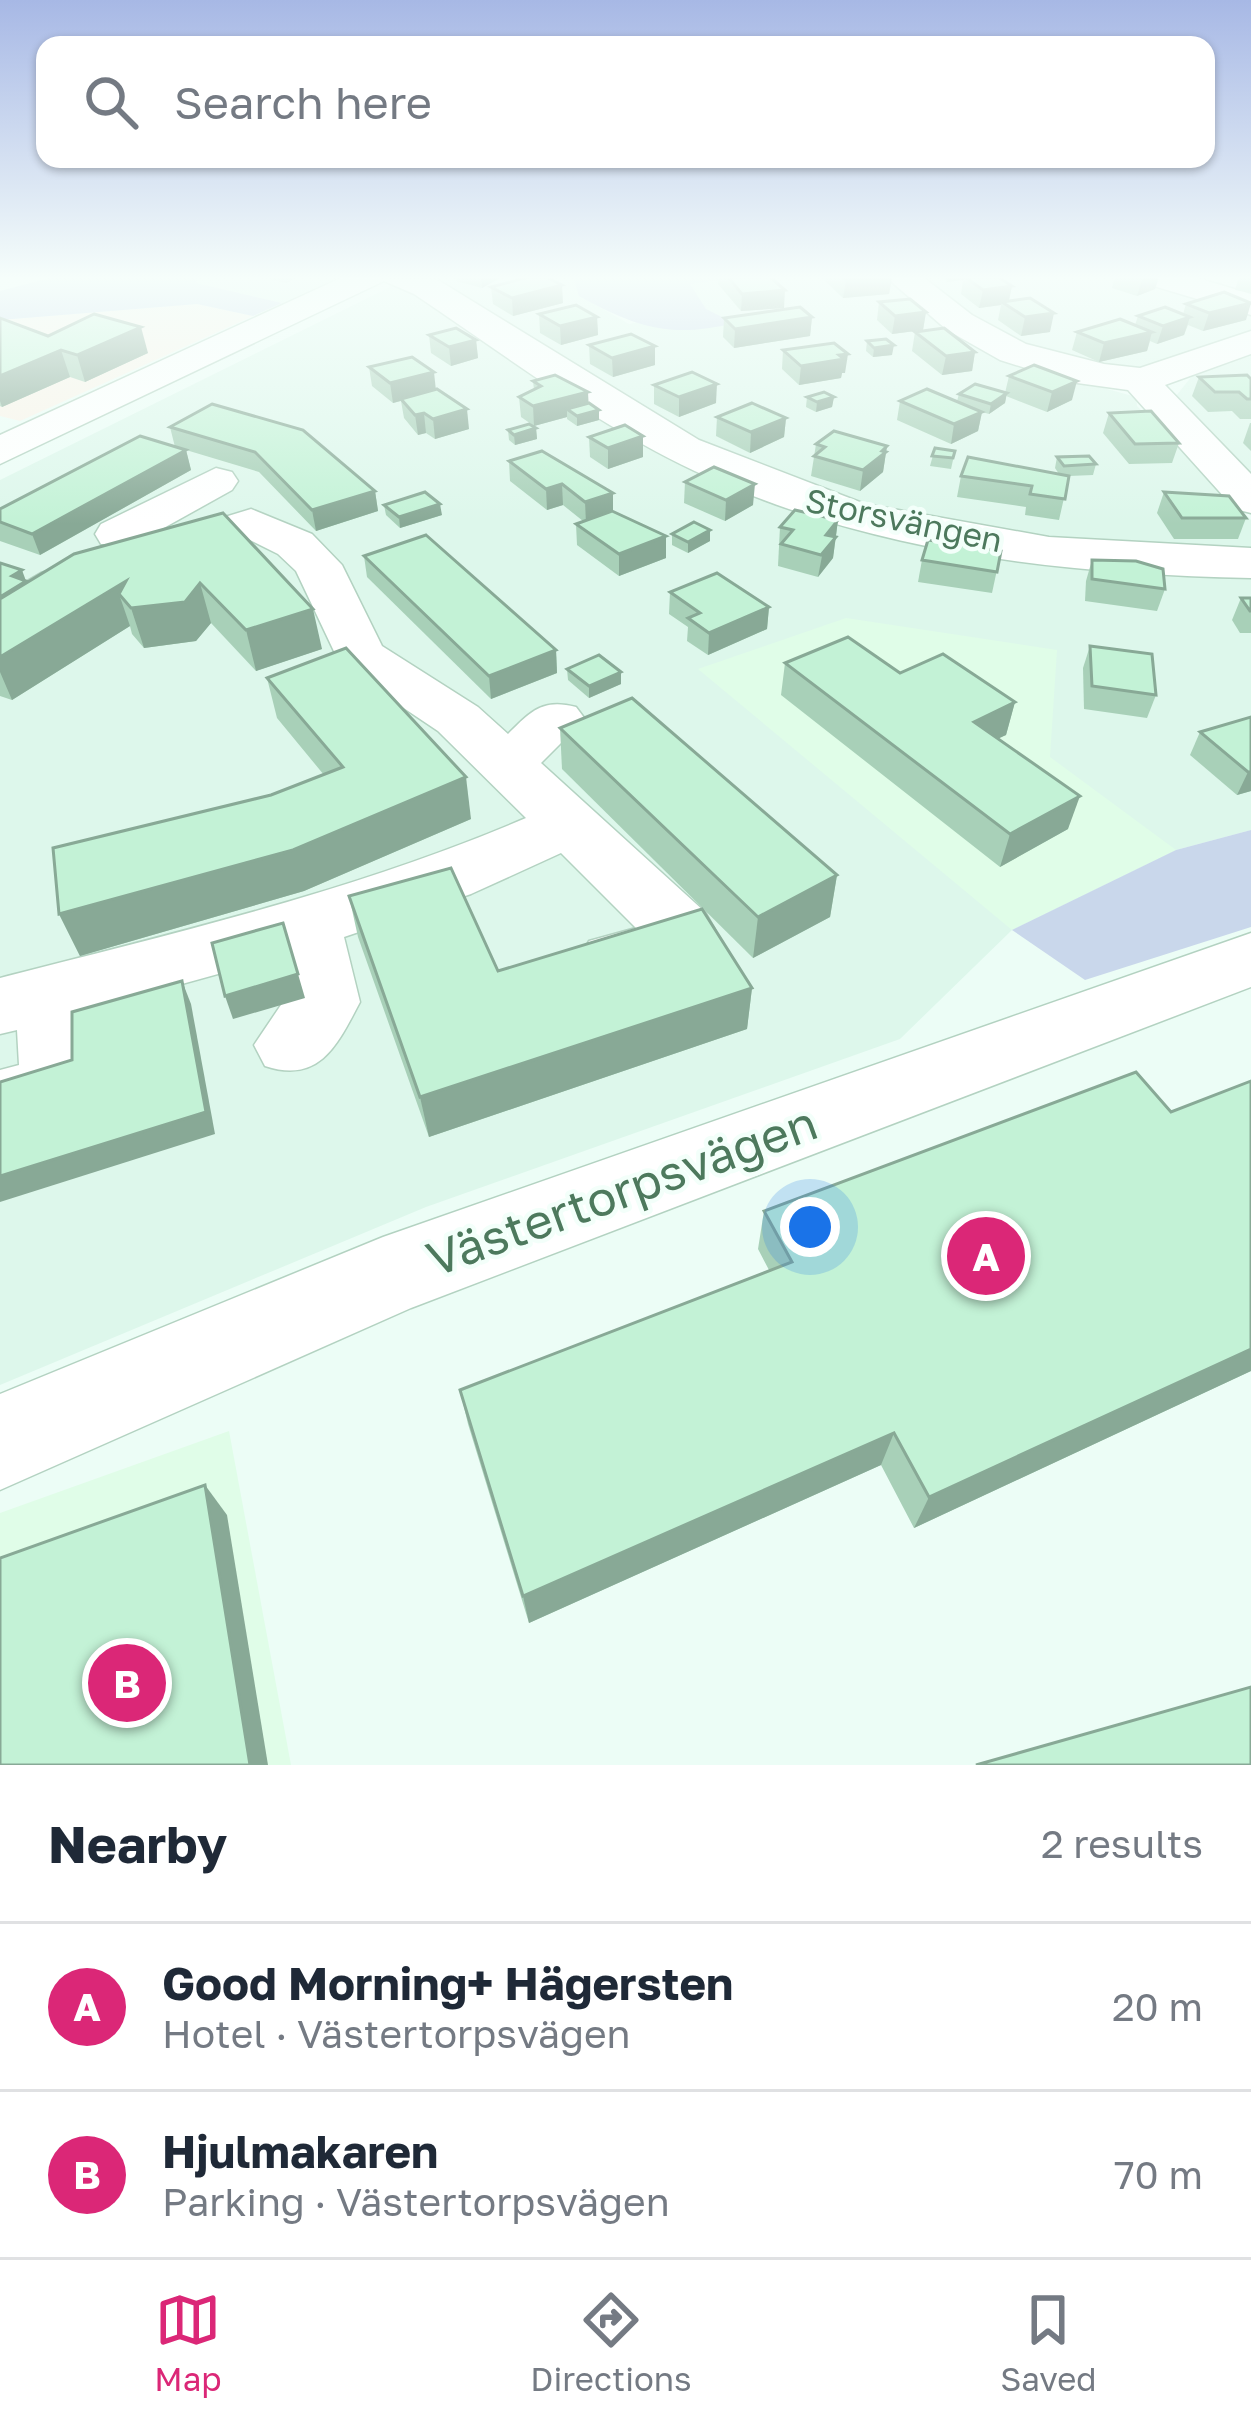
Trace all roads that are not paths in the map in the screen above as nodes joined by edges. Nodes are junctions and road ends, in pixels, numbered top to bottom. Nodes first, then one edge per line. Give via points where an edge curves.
1 (195, 359) edge
2 (542, 359) edge
3 (1029, 359) edge
4 (1202, 359) edge
5 (1143, 380) junction
6 (0, 451) edge
7 (216, 481) dead end
8 (1251, 499) edge
9 (1251, 562) edge
10 (22, 585) edge
11 (556, 719) dead end
12 (509, 767) junction
13 (569, 824) junction
14 (476, 889) junction
15 (307, 924) junction
16 (1251, 959) edge
17 (545, 980) edge
18 (25, 999) edge
19 (291, 1045) dead end
20 (0, 1103) edge
21 (0, 1442) edge

1 - 6 street
2 - 9 street, Storsvängen via 682,447 822,506 1009,544
3 - 5 street
4 - 5 street
5 - 8 street
7 - 10 street via 106,540 89,540
10 - 12 street via 251,523 337,558 360,655 458,719
11 - 12 street
12 - 13 street
12 - 14 street
13 - 14 street
13 - 17 street via 681,930 668,945
14 - 15 street
15 - 18 street
15 - 19 street via 324,1002
16 - 21 street, Västertorpsvägen via 383,1278
18 - 20 street via 59,1085

